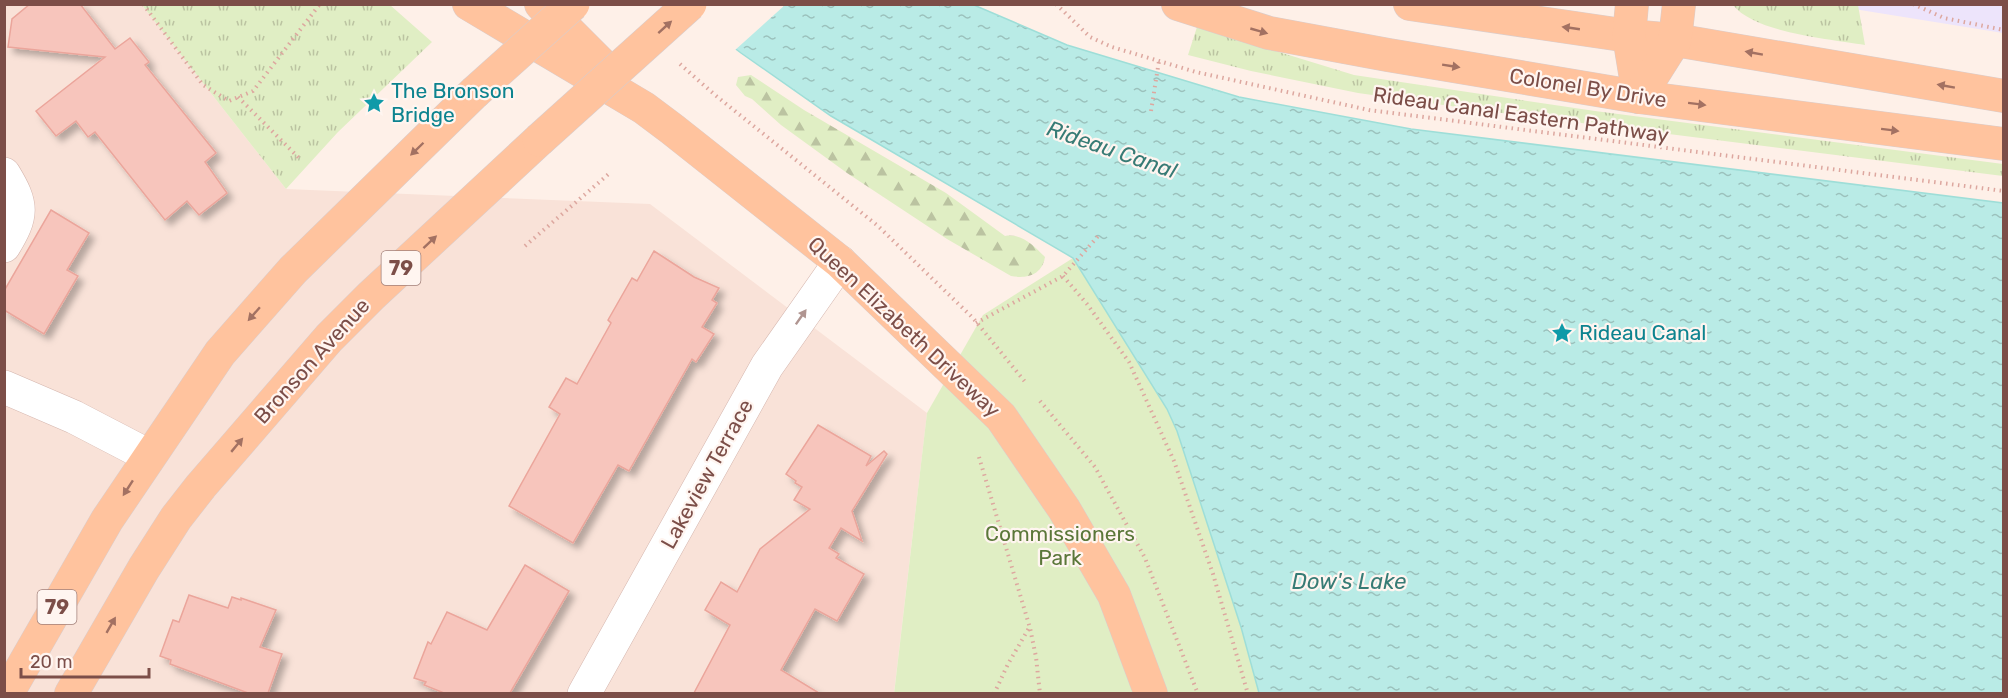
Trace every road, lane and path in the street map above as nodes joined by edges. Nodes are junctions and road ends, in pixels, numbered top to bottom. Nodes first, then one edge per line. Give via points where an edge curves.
1 (143, 4) edge
2 (320, 4) edge
3 (469, 4) edge
4 (541, 4) edge
5 (573, 4) edge
6 (690, 4) edge
7 (1056, 4) edge
8 (1178, 4) edge
9 (1410, 4) edge
10 (1678, 4) edge
11 (1913, 4) edge
12 (1631, 20) edge
13 (2004, 30) edge
14 (1675, 40) junction
15 (1159, 61) junction
16 (2004, 96) edge
17 (237, 97) junction
18 (1639, 97) junction
19 (644, 108) junction
20 (1151, 111) dead end
21 (2004, 144) edge
22 (299, 158) dead end
23 (611, 172) dead end
24 (4, 174) edge
25 (2004, 191) edge
26 (1099, 235) dead end
27 (4, 246) edge
28 (525, 246) dead end
29 (840, 262) junction
30 (1063, 276) junction
31 (976, 323) dead end
32 (4, 387) edge
33 (972, 449) dead end
34 (149, 456) junction
35 (1030, 628) junction
36 (7, 693) edge
37 (71, 693) edge
38 (584, 693) edge
39 (994, 693) edge
40 (1040, 693) edge
41 (1151, 693) edge
42 (1248, 693) edge

1 - 17 path via 204,85 229,101
2 - 17 path via 253,91
3 - 19 main road, Queen Elizabeth Driveway
4 - 19 main road, Queen Elizabeth Driveway
5 -> 34 main road, 79, bridge via 474,93 293,270 220,353
37 -> 6 main road, Bronson Avenue / 79, bridge via 176,518 329,338
7 - 15 path, Rideau Canal Eastern Pathway via 1090,37
8 -> 18 main road, Colonel By Drive via 1269,33
12 -> 9 main road
10 - 14 main road
11 - 13 path via 1944,18
12 - 14 main road
12 - 18 main road
16 -> 14 main road
14 - 18 main road
15 - 20 path
15 - 25 path, Rideau Canal Eastern Pathway via 1369,110
17 - 22 path
18 -> 21 main road, Colonel By Drive
19 - 29 main road, Queen Elizabeth Driveway
23 - 28 path
24 - 27 street via 19,205 16,227
26 - 30 path
38 -> 29 street, Lakeview Terrace via 767,366
29 - 41 main road, Queen Elizabeth Driveway via 1001,417 1064,509 1113,595
30 - 31 path
30 - 42 path via 1129,362 1169,451 1213,574
32 - 34 street
33 - 35 path via 979,458
34 -> 36 main road, 79 via 107,520
35 - 39 path
35 - 40 path

